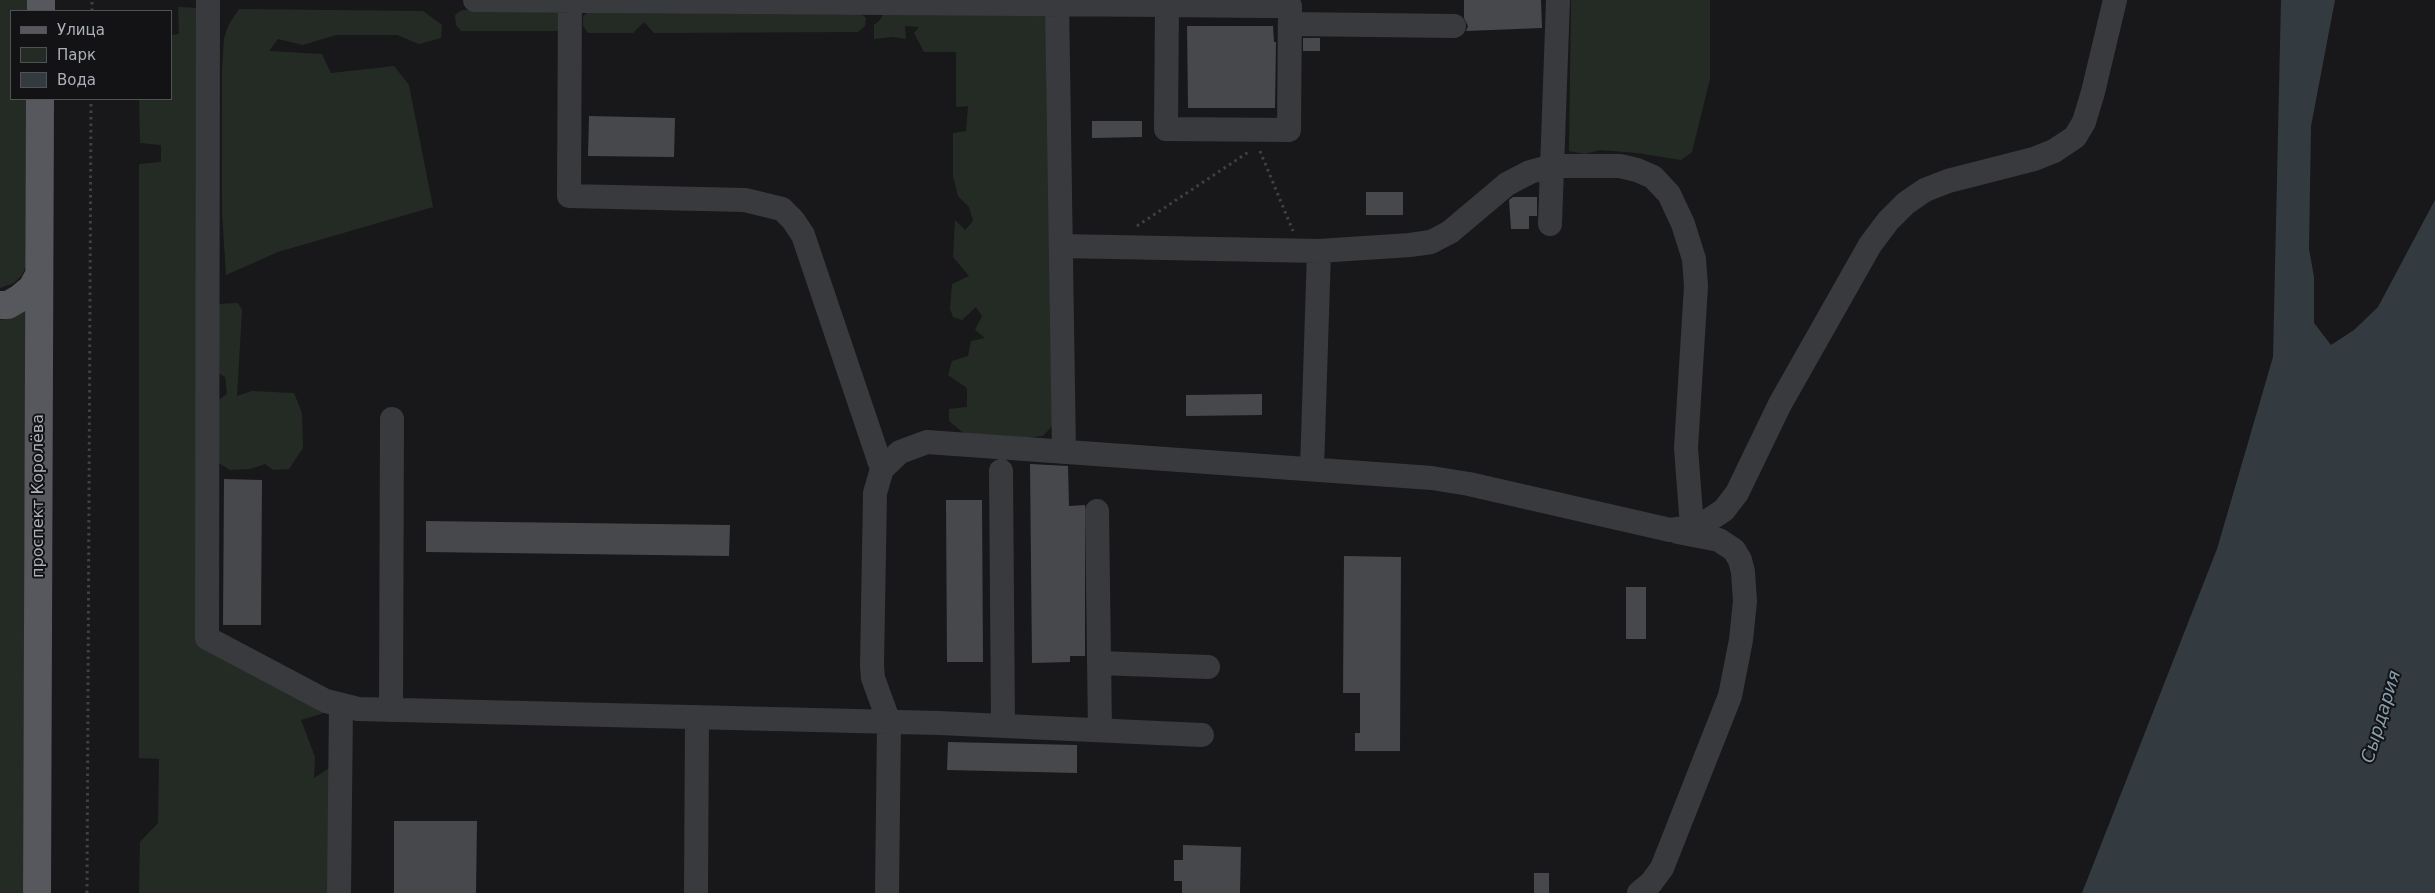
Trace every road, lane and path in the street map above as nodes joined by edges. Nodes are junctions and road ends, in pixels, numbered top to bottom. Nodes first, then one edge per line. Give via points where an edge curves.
1 (208, 0) edge
2 (475, 0) edge
3 (1558, 0) edge
4 (2114, 0) edge
5 (570, 1) edge
6 (1057, 2) edge
7 (1263, 3) edge
8 (1167, 5) junction
9 (1290, 24) junction
10 (1454, 26) dead end
11 (40, 100) edge
12 (91, 100) edge
13 (1552, 166) junction
14 (1550, 224) dead end
15 (1061, 246) junction
16 (1107, 246) junction
17 (1310, 251) junction
18 (40, 275) junction
19 (0, 305) edge
20 (392, 419) dead end
21 (1064, 452) junction
22 (882, 469) junction
23 (1312, 469) junction
24 (1001, 471) dead end
25 (1097, 512) dead end
26 (1681, 529) junction
27 (1099, 663) junction
28 (1208, 667) dead end
29 (341, 706) junction
30 (392, 710) junction
31 (697, 717) junction
32 (889, 722) junction
33 (1003, 726) junction
34 (1100, 730) junction
35 (1202, 735) dead end
36 (37, 893) edge
37 (87, 893) edge
38 (340, 893) edge
39 (696, 893) edge
40 (887, 893) edge
41 (1639, 893) edge

1 - 29 lane via 207,638 326,702
2 - 5 lane
3 - 13 lane
4 - 26 lane via 2093,92 2084,122 2075,137 2054,152 1925,190 1906,203 1870,245 1780,404 1738,493 1724,510 1706,522
5 - 6 lane
5 - 22 lane via 569,196 745,200 782,209 803,235
6 - 8 lane
6 - 15 lane
7 - 8 lane
7 - 9 lane via 1290,6
8 - 9 lane via 1166,129 1289,130
9 - 10 lane
11 - 18 main road, проспект Королёва
12 - 37 path
13 - 14 lane
13 - 17 lane via 1530,172 1508,184 1450,232 1432,242
13 - 26 lane via 1620,166 1653,177 1670,194 1683,224 1694,259 1696,286
15 - 16 lane
15 - 21 lane
16 - 17 lane
16 - 17 path via 1258,146
17 - 23 lane
18 - 19 main road via 20,298
18 - 36 main road, проспект Королёва
20 - 30 lane
21 - 22 lane via 927,442 900,452
21 - 23 lane
22 - 32 lane via 875,493 872,666 873,678
23 - 26 lane via 1469,484
24 - 33 lane
25 - 27 lane
26 - 41 lane via 1719,540 1734,550 1740,560 1744,601 1741,640 1730,696 1662,868 1652,883
27 - 28 lane
27 - 34 lane
29 - 30 lane
29 - 38 lane
30 - 31 lane
31 - 32 lane
31 - 39 lane
32 - 33 lane
32 - 40 lane
33 - 34 lane
34 - 35 lane

